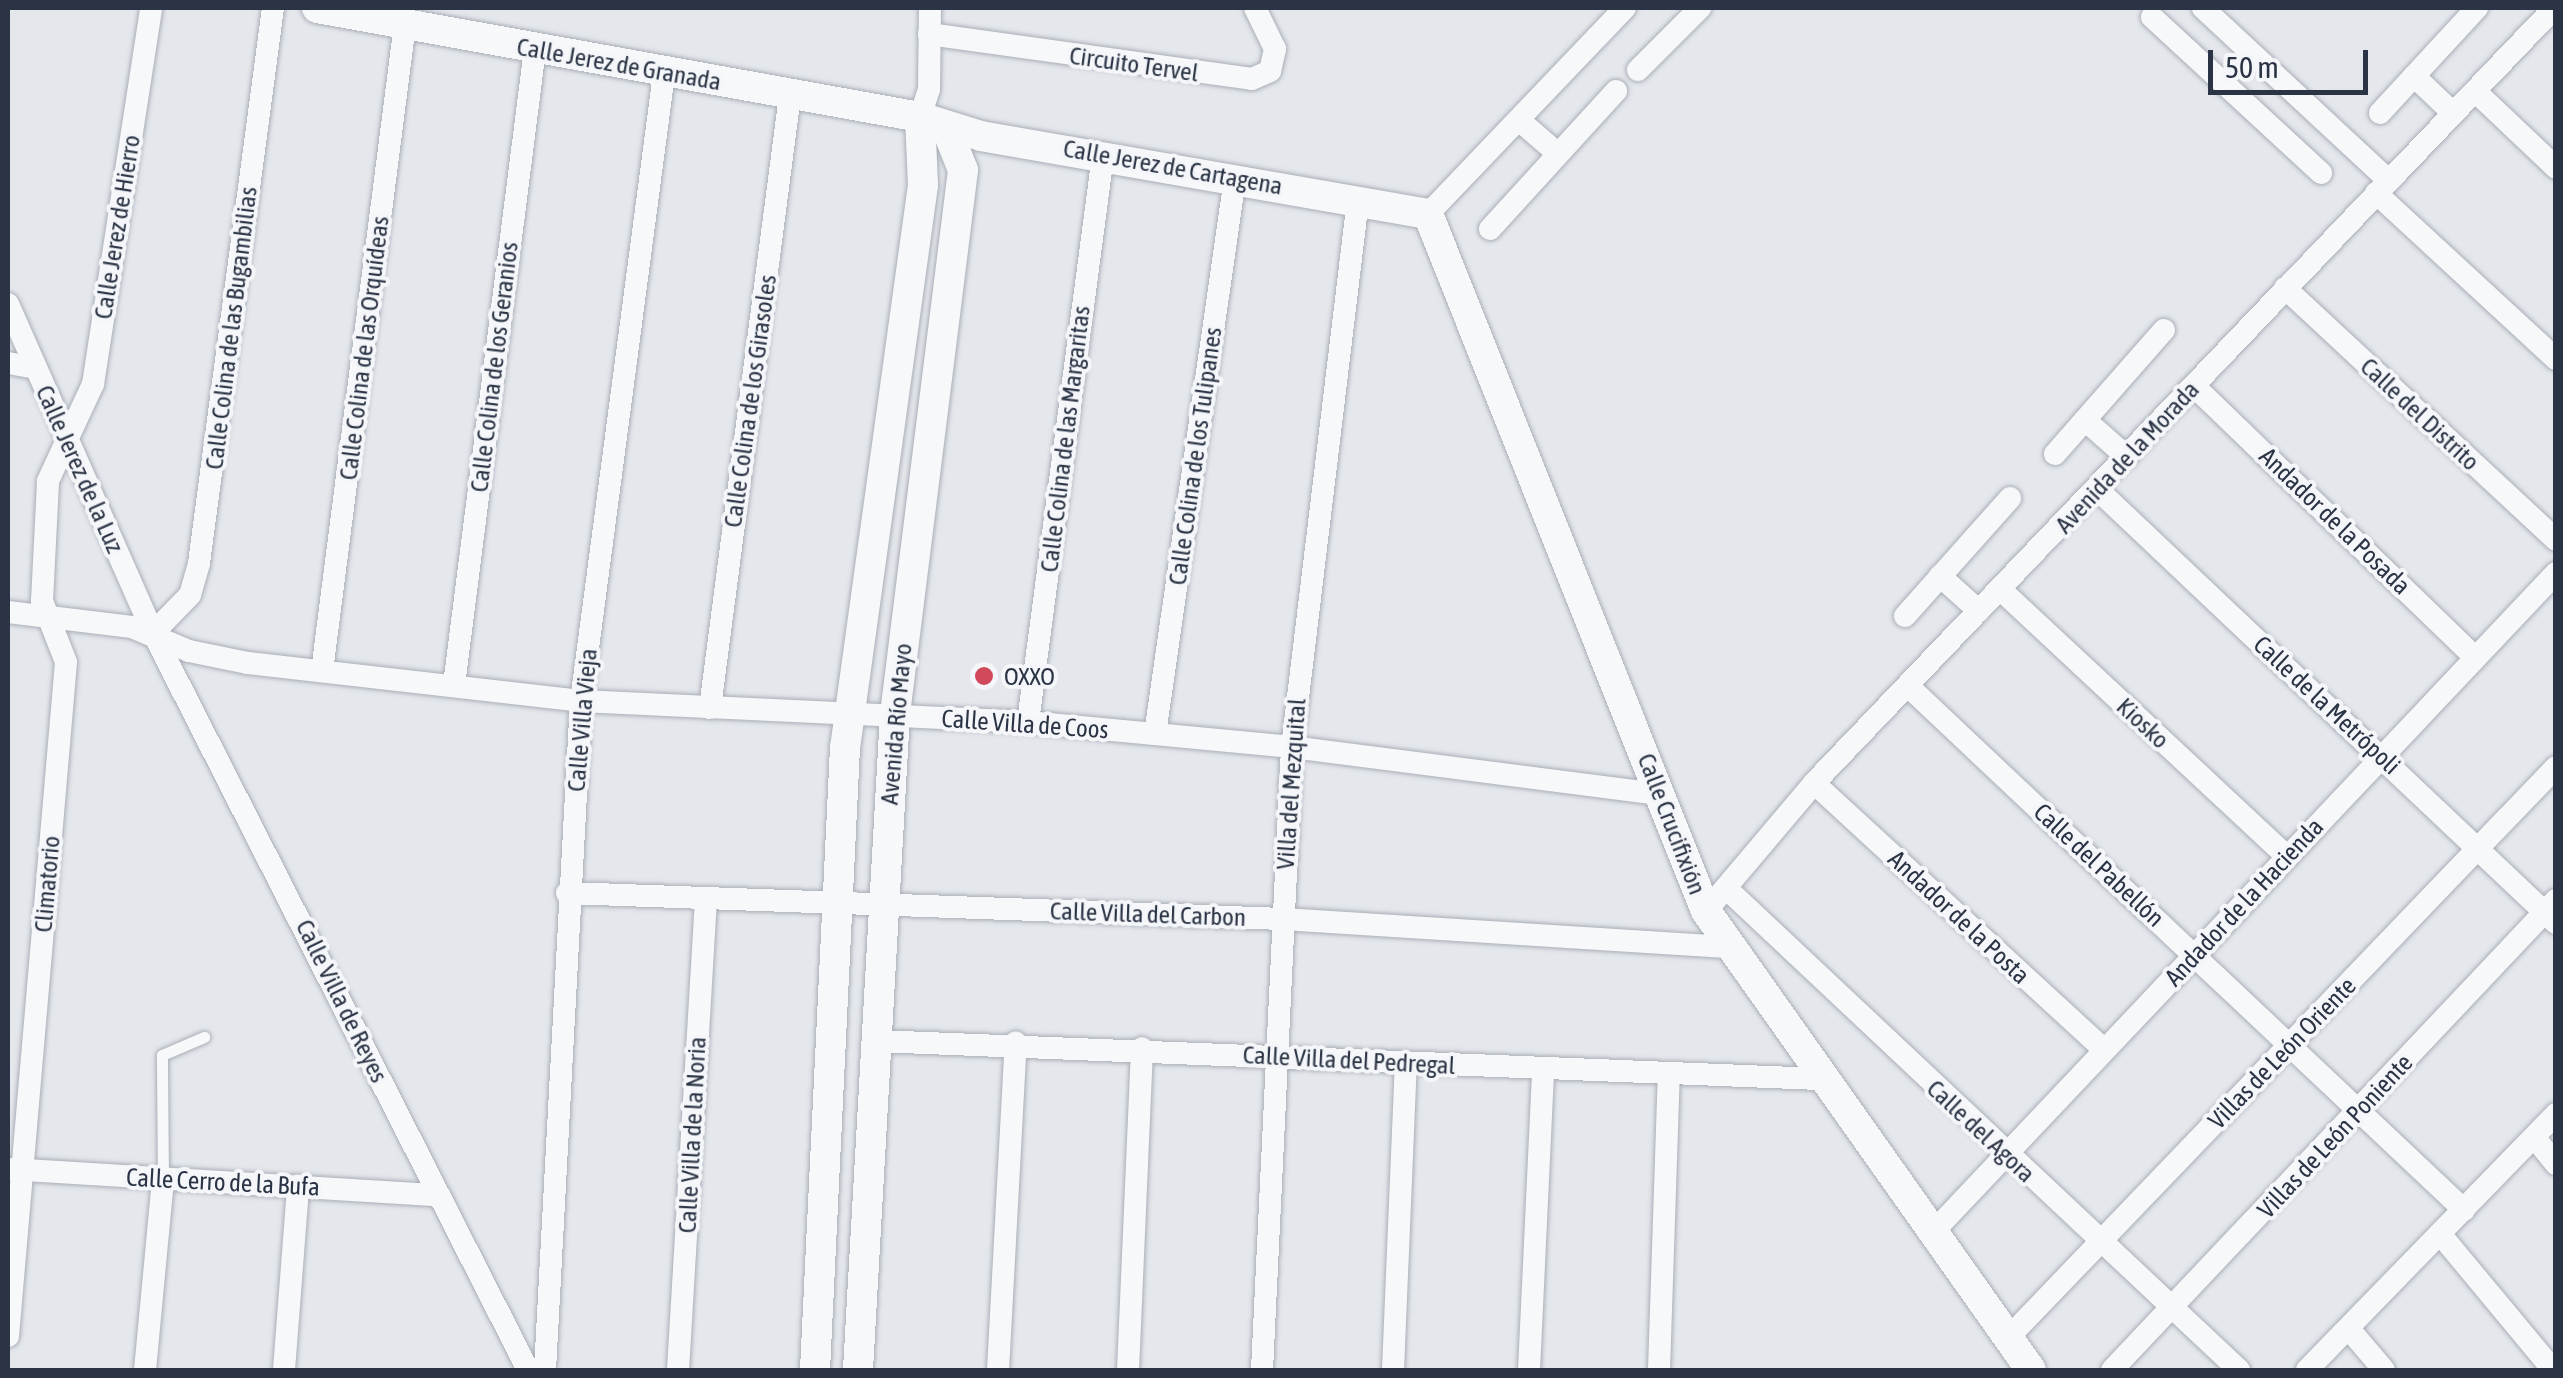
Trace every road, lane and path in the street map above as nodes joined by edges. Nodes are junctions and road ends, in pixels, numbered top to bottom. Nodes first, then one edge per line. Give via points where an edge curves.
1 (150, 8) edge
2 (273, 8) edge
3 (318, 8) edge
4 (930, 8) edge
5 (1255, 8) edge
6 (1625, 8) edge
7 (1700, 8) edge
8 (2203, 8) edge
9 (2477, 8) edge
10 (2554, 8) edge
11 (2152, 18) dead end
12 (405, 24) junction
13 (929, 34) junction
14 (535, 49) junction
15 (2265, 67) junction
16 (1638, 70) dead end
17 (664, 74) junction
18 (2414, 76) junction
19 (1616, 91) dead end
20 (2475, 91) junction
21 (790, 95) junction
22 (2238, 96) junction
23 (931, 110) junction
24 (2380, 113) dead end
25 (2454, 113) junction
26 (1519, 120) junction
27 (1558, 153) junction
28 (1103, 155) junction
29 (2556, 168) edge
30 (2321, 173) dead end
31 (1236, 178) junction
32 (2382, 187) junction
33 (1358, 200) junction
34 (1428, 214) junction
35 (1490, 229) dead end
36 (2285, 288) junction
37 (8, 304) edge
38 (2164, 330) dead end
39 (2556, 359) edge
40 (8, 363) edge
41 (35, 368) junction
42 (2194, 386) junction
43 (2085, 420) junction
44 (68, 442) junction
45 (2055, 454) dead end
46 (2127, 457) junction
47 (2097, 490) junction
48 (2010, 498) dead end
49 (2556, 540) edge
50 (2556, 573) edge
51 (1940, 576) junction
52 (2000, 589) junction
53 (1979, 611) junction
54 (8, 612) edge
55 (47, 615) junction
56 (1905, 616) dead end
57 (153, 634) junction
58 (2475, 657) junction
59 (322, 671) junction
60 (454, 685) junction
61 (1908, 686) junction
62 (582, 701) junction
63 (710, 708) junction
64 (848, 713) junction
65 (894, 714) junction
66 (1028, 722) junction
67 (1155, 734) junction
68 (1292, 747) junction
69 (2382, 756) junction
70 (2556, 767) edge
71 (1814, 783) junction
72 (1660, 794) junction
73 (2476, 848) junction
74 (2287, 857) junction
75 (1726, 888) junction
76 (567, 893) junction
77 (706, 899) junction
78 (885, 905) junction
79 (840, 906) junction
80 (1706, 911) junction
81 (2552, 911) edge
82 (1282, 919) junction
83 (1727, 947) junction
84 (2194, 954) junction
85 (204, 1037) dead end
86 (877, 1041) junction
87 (1016, 1042) junction
88 (2292, 1043) junction
89 (1142, 1048) junction
90 (2104, 1050) junction
91 (1273, 1057) junction
92 (1406, 1062) junction
93 (1543, 1070) junction
94 (1669, 1075) junction
95 (1820, 1078) junction
96 (2362, 1109) junction
97 (2556, 1114) edge
98 (2534, 1138) junction
99 (2006, 1156) junction
100 (2556, 1164) edge
101 (15, 1170) edge
102 (164, 1180) junction
103 (298, 1186) junction
104 (438, 1195) junction
105 (2464, 1210) junction
106 (1933, 1232) junction
107 (2440, 1235) junction
108 (2101, 1244) junction
109 (2171, 1308) junction
110 (2349, 1329) junction
111 (8, 1336) edge
112 (2008, 1338) junction
113 (144, 1370) edge
114 (284, 1370) edge
115 (528, 1370) edge
116 (544, 1370) edge
117 (678, 1370) edge
118 (815, 1370) edge
119 (858, 1370) edge
120 (998, 1370) edge
121 (1128, 1370) edge
122 (1262, 1370) edge
123 (1393, 1370) edge
124 (1529, 1370) edge
125 (1659, 1370) edge
126 (2030, 1370) edge
127 (2112, 1370) edge
128 (2239, 1370) edge
129 (2307, 1370) edge
130 (2384, 1370) edge
131 (2553, 1370) edge

1 - 44 street, Calle Jerez de Hierro via 93,384
2 - 57 street, Calle Colina de las Bugambilias via 199,563 190,595
3 - 12 street, Calle Jerez de Granada
4 - 13 street, Avenida Río Mayo
5 - 13 street, Circuito Tervel via 1275,49 1270,71 1252,78
6 - 26 street
7 - 16 street
8 - 15 street
9 - 18 street
10 - 20 street, Avenida de la Morada
11 - 22 street
12 - 14 street, Calle Jerez de Granada
12 - 59 street, Calle Colina de las Orquídeas
13 - 23 street, Avenida Río Mayo
14 - 17 street, Calle Jerez de Granada
14 - 60 street, Calle Colina de los Geranios
15 - 22 street
15 - 32 street
17 - 21 street, Calle Jerez de Granada
17 - 62 street, Calle Villa Vieja
18 - 24 street
18 - 25 street
19 - 27 street
20 - 25 street, Avenida de la Morada
20 - 29 street
21 - 23 street, Calle Jerez de Granada
21 - 63 street, Calle Colina de los Girasoles
22 - 30 street
23 - 28 street, Calle Jerez de Cartagena
23 - 64 street, Avenida Río Mayo
23 - 65 street, Avenida Río Mayo via 962,170
25 - 32 street, Avenida de la Morada
26 - 27 street
26 - 34 street
27 - 35 street
28 - 31 street, Calle Jerez de Cartagena
28 - 66 street, Calle Colina de las Margaritas
31 - 33 street, Calle Jerez de Cartagena
31 - 67 street, Calle Colina de los Tulipanes
32 - 36 street, Avenida de la Morada
32 - 39 street
33 - 34 street, Calle Jerez de Cartagena
33 - 68 street, Villa del Mezquital
34 - 72 street, Calle Crucifixión
36 - 42 street, Avenida de la Morada
36 - 49 street, Calle del Distrito
37 - 41 street, Calle Jerez de la Luz
38 - 43 street
40 - 41 street
41 - 44 street, Calle Jerez de la Luz
42 - 46 street, Avenida de la Morada
42 - 58 street, Andador de la Posada
43 - 45 street
43 - 46 street
44 - 55 street, Climatorio via 48,482 41,586
44 - 57 street, Calle Jerez de la Luz
46 - 47 street, Avenida de la Morada
47 - 52 street, Avenida de la Morada
47 - 69 street, Calle de la Metrópoli
48 - 51 street
50 - 58 street, Andador de la Hacienda
51 - 53 street
51 - 56 street
52 - 53 street, Avenida de la Morada
52 - 74 street, Kiosko
53 - 61 street, Avenida de la Morada
54 - 55 street, Calle Villa de Coos
55 - 57 street, Calle Villa de Coos
55 - 101 street, Climatorio via 66,662
57 - 59 street, Calle Villa de Coos via 212,657
57 - 104 street, Calle Villa de Reyes
58 - 69 street, Andador de la Hacienda
59 - 60 street, Calle Villa de Coos
60 - 62 street, Calle Villa de Coos
61 - 71 street, Avenida de la Morada
61 - 84 street, Calle del Pabellón
62 - 63 street, Calle Villa de Coos
62 - 76 street, Calle Villa Vieja
63 - 64 street, Calle Villa de Coos
64 - 65 street, Calle Villa de Coos
64 - 79 street, Avenida Río Mayo
65 - 66 street, Calle Villa de Coos
65 - 78 street, Avenida Río Mayo
66 - 67 street, Calle Villa de Coos
67 - 68 street, Calle Villa de Coos
68 - 72 street, Calle Villa de Coos
68 - 82 street, Villa del Mezquital
69 - 73 street, Calle de la Metrópoli
69 - 74 street, Andador de la Hacienda
70 - 73 street, Villas de León Oriente
71 - 75 street, Avenida de la Morada
71 - 90 street, Andador de la Posta
72 - 80 street, Calle Crucifixión
73 - 81 street, Calle de la Metrópoli
73 - 88 street, Villas de León Oriente
74 - 84 street, Andador de la Hacienda
75 - 80 street, Avenida de la Morada
75 - 99 street, Calle del Agora
76 - 77 street, Calle Villa del Carbon
76 - 116 street, Calle Villa Vieja
77 - 79 street, Calle Villa del Carbon
77 - 117 street, Calle Villa de la Noria
78 - 79 street, Calle Villa del Carbon
78 - 82 street, Calle Villa del Carbon
78 - 86 street, Avenida Río Mayo
79 - 118 street, Avenida Río Mayo
80 - 83 street, Calle Crucifixión
81 - 96 street, Villas de León Poniente
82 - 83 street, Calle Villa del Carbon
82 - 91 street, Villa del Mezquital
83 - 95 street, Calle Crucifixión
84 - 88 street, Calle del Pabellón
84 - 90 street, Andador de la Hacienda
85 - 102 lane via 162,1055
86 - 87 street, Calle Villa del Pedregal
86 - 119 street, Avenida Río Mayo
87 - 89 street, Calle Villa del Pedregal
87 - 120 street
88 - 96 street, Calle del Pabellón
88 - 108 street, Villas de León Oriente
89 - 91 street, Calle Villa del Pedregal
89 - 121 street
90 - 99 street, Andador de la Hacienda
91 - 92 street, Calle Villa del Pedregal
91 - 122 street, Villa del Mezquital
92 - 93 street, Calle Villa del Pedregal
92 - 123 street
93 - 94 street, Calle Villa del Pedregal
93 - 124 street
94 - 95 street, Calle Villa del Pedregal
94 - 125 street
95 - 106 street, Calle Crucifixión
96 - 105 street, Calle del Pabellón
96 - 109 street, Villas de León Poniente
97 - 98 street
98 - 100 street
98 - 105 street
99 - 106 street, Andador de la Hacienda
99 - 108 street, Calle del Agora
101 - 102 street, Calle Cerro de la Bufa
101 - 111 street, Climatorio
102 - 103 street, Calle Cerro de la Bufa
102 - 113 street
103 - 104 street, Calle Cerro de la Bufa
103 - 114 street
104 - 115 street, Calle Villa de Reyes
105 - 107 street
106 - 112 street, Calle Crucifixión
107 - 110 street
107 - 131 street
108 - 109 street, Calle del Agora
108 - 112 street, Villas de León Oriente
109 - 127 street, Villas de León Poniente
109 - 128 street, Calle del Agora
110 - 129 street
110 - 130 street
112 - 126 street, Calle Crucifixión

